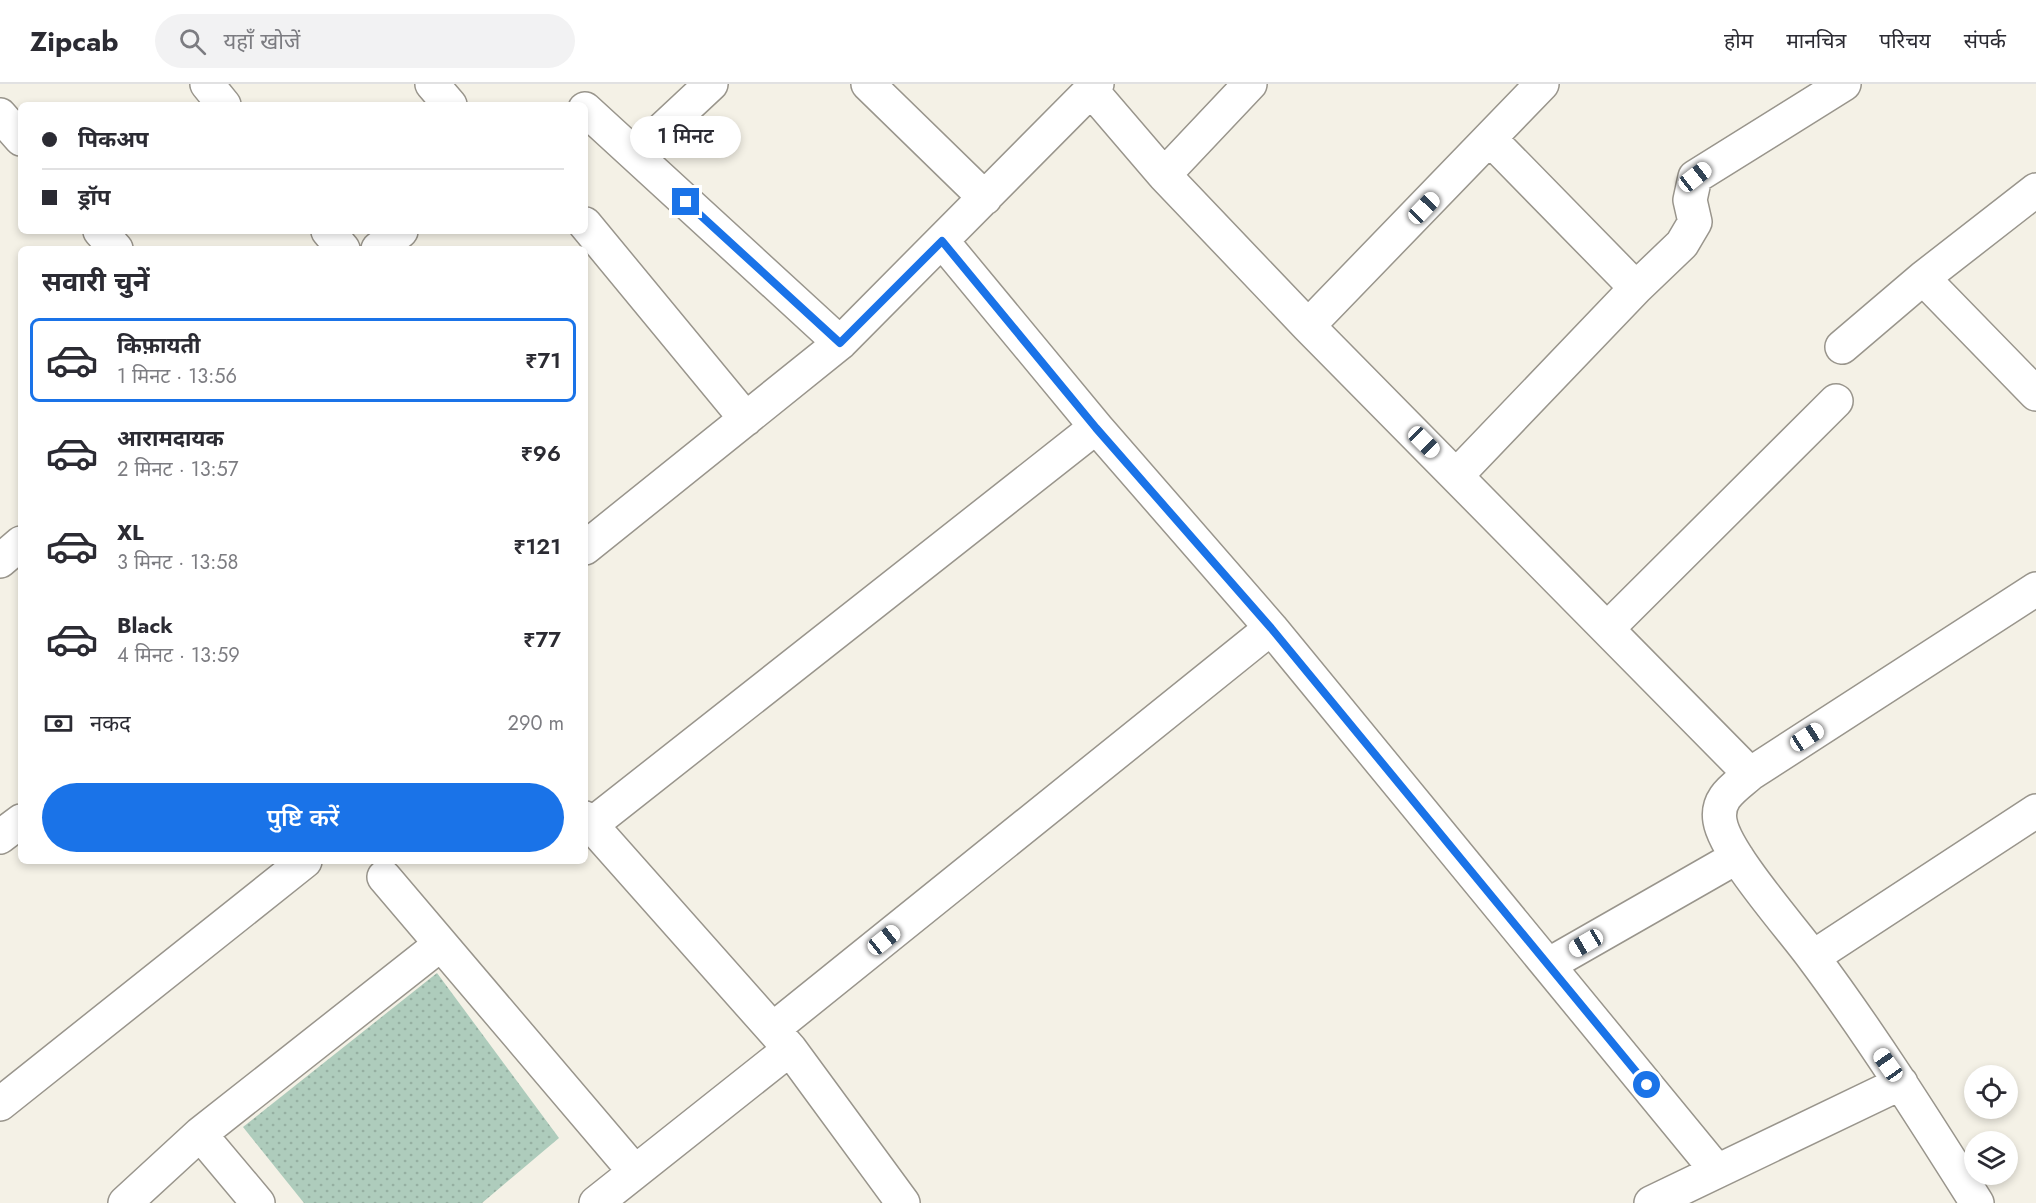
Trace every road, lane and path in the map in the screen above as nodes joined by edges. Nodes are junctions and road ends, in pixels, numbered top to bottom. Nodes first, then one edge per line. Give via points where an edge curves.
1 (207, 84) edge
2 (432, 84) edge
3 (711, 84) edge
4 (868, 84) edge
5 (1250, 84) edge
6 (1542, 84) edge
7 (1844, 84) edge
8 (1095, 87) edge
9 (222, 102) edge
10 (447, 102) edge
11 (588, 112) edge
12 (0, 115) edge
13 (18, 136) edge
14 (1491, 140) junction
15 (635, 155) junction
16 (1164, 175) junction
17 (2036, 190) edge
18 (985, 198) junction
19 (588, 228) edge
20 (103, 234) edge
21 (330, 234) edge
22 (396, 234) edge
23 (942, 241) junction
24 (113, 246) edge
25 (340, 246) edge
26 (382, 246) edge
27 (1923, 278) junction
28 (1636, 288) junction
29 (1308, 326) junction
30 (840, 343) junction
31 (1842, 347) dead end
32 (2036, 394) edge
33 (1836, 401) dead end
34 (746, 419) junction
35 (1096, 428) junction
36 (1457, 475) junction
37 (588, 544) edge
38 (18, 546) edge
39 (0, 561) edge
40 (2036, 589) edge
41 (1271, 628) junction
42 (1607, 629) junction
43 (1750, 774) junction
44 (2036, 811) edge
45 (588, 821) edge
46 (18, 822) edge
47 (0, 837) edge
48 (1737, 857) junction
49 (301, 864) edge
50 (384, 877) dead end
51 (441, 944) junction
52 (1813, 957) junction
53 (1548, 965) junction
54 (782, 1039) junction
55 (1901, 1083) junction
56 (0, 1104) edge
57 (200, 1134) junction
58 (1717, 1171) junction
59 (635, 1172) junction
60 (125, 1203) edge
61 (258, 1203) edge
62 (596, 1203) edge
63 (903, 1203) edge
64 (1651, 1203) edge
65 (1977, 1203) edge

1 - 9 street
2 - 10 street
3 - 15 street
4 - 18 street
5 - 16 street
6 - 14 street
7 - 28 street via 1695,177 1690,200 1694,228
8 - 16 street
8 - 18 street
11 - 15 street
12 - 13 street
14 - 28 street
14 - 29 street
15 - 30 street
16 - 29 street
17 - 27 street
18 - 23 street
19 - 34 street
20 - 24 street
21 - 25 street
22 - 26 street
23 - 30 street
23 - 35 street
27 - 31 street
27 - 32 street
28 - 36 street
29 - 36 street
30 - 34 street
33 - 42 street
34 - 37 street
35 - 41 street
35 - 45 street
36 - 42 street
38 - 39 street
40 - 43 street
41 - 53 street
41 - 54 street
42 - 43 street
43 - 48 street via 1723,797 1719,808 1726,841
44 - 52 street
45 - 54 street
46 - 47 street
48 - 52 street
48 - 53 street
49 - 56 street
50 - 51 street
51 - 57 street
51 - 59 street
52 - 55 street
53 - 58 street
54 - 59 street
54 - 63 street
55 - 58 street
55 - 65 street
57 - 60 street
57 - 61 street
58 - 64 street
59 - 62 street

